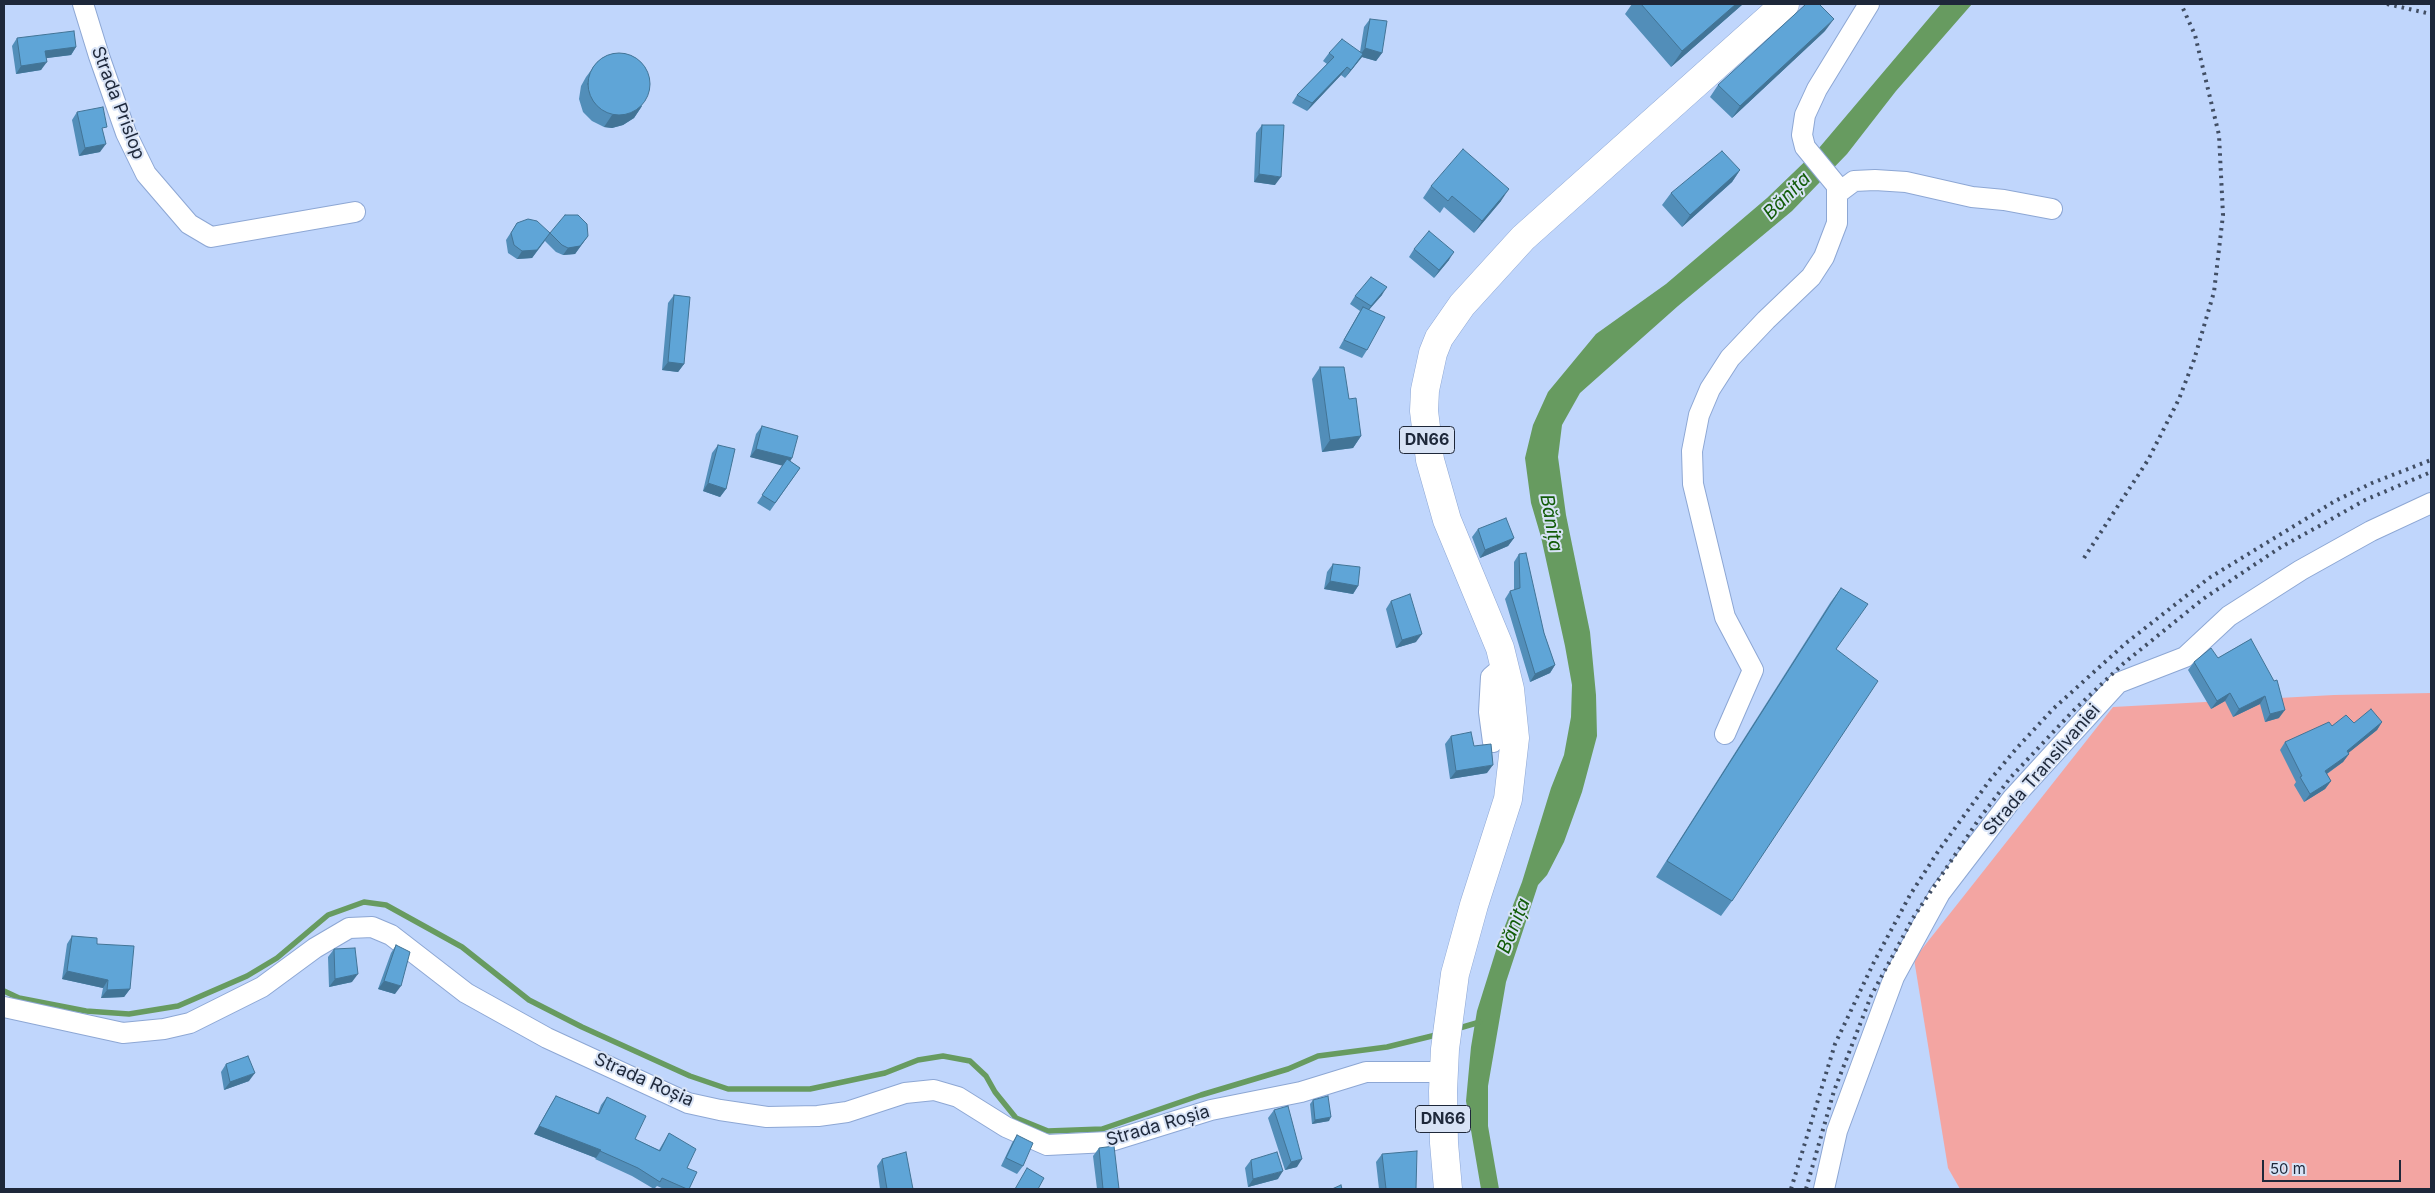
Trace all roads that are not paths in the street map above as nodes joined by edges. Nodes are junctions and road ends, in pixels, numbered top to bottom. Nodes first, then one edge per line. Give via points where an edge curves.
1 (84, 4) edge
2 (1785, 4) edge
3 (1869, 4) edge
4 (1837, 190) junction
5 (2052, 209) dead end
6 (355, 212) dead end
7 (2431, 503) edge
8 (1505, 665) junction
9 (1725, 734) dead end
10 (1492, 742) edge
11 (4, 1007) edge
12 (1445, 1060) junction
13 (1448, 1189) edge
14 (1824, 1189) edge

1 - 6 street, Strada Prislop via 108,84 134,150 146,174 189,224 211,237
2 - 8 highway, DN66 via 1552,210 1489,274 1439,338 1430,361 1425,390 1430,460 1447,520 1493,628
3 - 4 street via 1817,89 1805,115 1802,134 1805,148
4 - 5 street via 1854,181 1906,182 1972,197
4 - 9 street via 1837,222 1824,257 1811,277 1730,358 1710,389 1699,415 1692,451 1693,484 1725,617 1752,670
7 - 14 street, Strada Transilvaniei via 2371,530 2301,570 2229,616 2185,657 2118,683 2012,798 1940,893 1894,977 1836,1131
8 - 10 street via 1491,677
8 - 12 highway, DN66 via 1514,731 1512,779 1502,824 1461,951
11 - 12 street, Strada Roșia via 123,1033 164,1029 190,1023 262,987 315,948 349,928 372,927 390,935 466,993 547,1038 688,1103 758,1116 818,1116 934,1090 958,1097 1006,1128 1047,1144 1108,1142 1211,1110 1301,1092 1366,1072
12 - 13 highway, DN66 via 1444,1143

